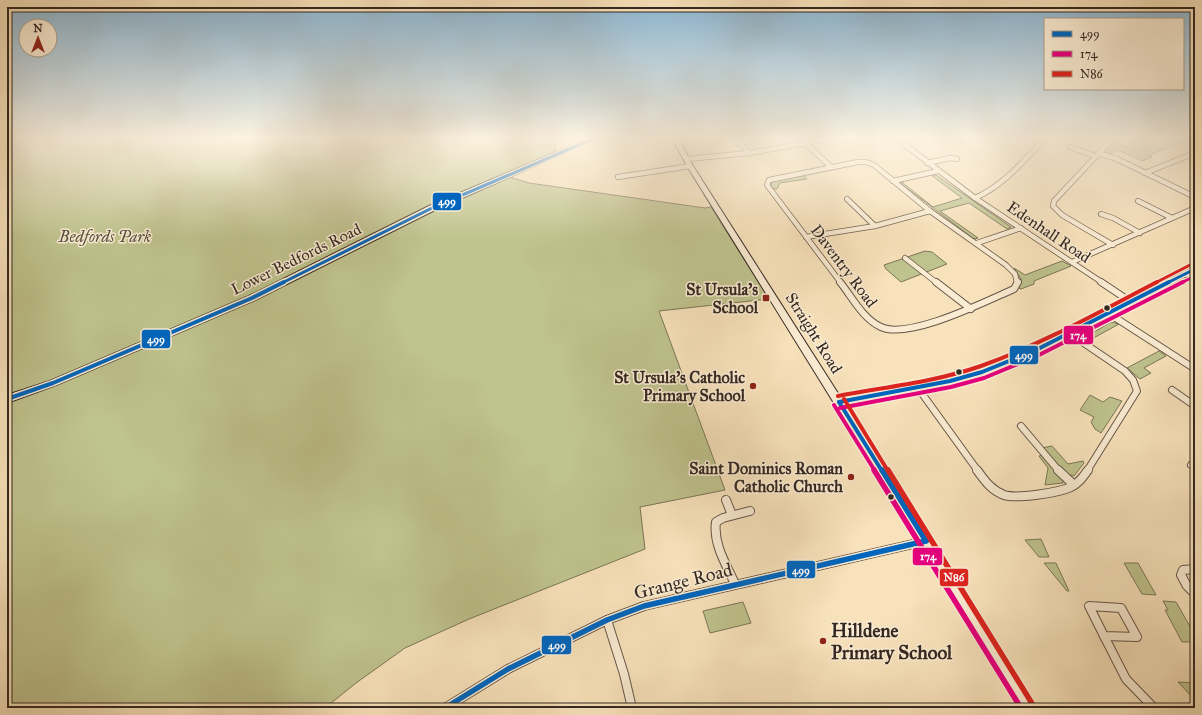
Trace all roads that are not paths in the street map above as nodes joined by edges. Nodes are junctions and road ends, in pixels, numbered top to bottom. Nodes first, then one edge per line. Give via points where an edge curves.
1 (517, 171) edge
2 (650, 171) edge
3 (694, 171) edge
4 (806, 171) edge
5 (882, 171) edge
6 (936, 171) edge
7 (938, 171) edge
8 (1010, 171) edge
9 (1081, 171) edge
10 (1141, 171) edge
11 (1149, 171) edge
12 (1145, 173) junction
13 (618, 177) dead end
14 (893, 181) junction
15 (1195, 197) edge
16 (975, 198) junction
17 (847, 199) dead end
18 (1138, 201) dead end
19 (1195, 208) edge
20 (930, 211) junction
21 (1100, 214) dead end
22 (1172, 218) junction
23 (875, 226) junction
24 (1021, 228) junction
25 (1140, 233) junction
26 (806, 238) junction
27 (976, 243) junction
28 (1113, 245) junction
29 (905, 258) dead end
30 (1072, 262) junction
31 (1195, 269) edge
32 (1186, 273) junction
33 (1195, 279) edge
34 (1131, 302) junction
35 (971, 309) junction
36 (1108, 313) junction
37 (1069, 333) junction
38 (1195, 369) edge
39 (918, 388) junction
40 (1172, 390) dead end
41 (7, 399) edge
42 (839, 402) junction
43 (1195, 406) edge
44 (1021, 426) dead end
45 (1074, 485) junction
46 (726, 500) dead end
47 (750, 511) dead end
48 (732, 515) junction
49 (926, 541) junction
50 (1195, 569) edge
51 (735, 584) junction
52 (1195, 594) edge
53 (607, 620) junction
54 (1104, 636) junction
55 (445, 708) edge
56 (632, 708) edge
57 (1028, 708) edge
58 (1154, 708) edge

1 - 41 street, Lower Bedfords Road via 432,208 252,298 53,383
2 - 13 street
3 - 42 street, Straight Road
4 - 26 street, Daventry Road via 776,177 767,182 768,188
5 - 14 street, Daventry Road
6 - 14 street
7 - 16 street, Edenhall Road
8 - 16 street via 983,196
9 - 28 street via 1054,201 1053,206 1062,215
10 - 12 street
11 - 12 street
12 - 15 street
14 - 20 street, Daventry Road
16 - 24 street, Edenhall Road
17 - 23 street
18 - 22 street
19 - 22 street
20 - 23 street
20 - 27 street, Daventry Road
21 - 25 street
22 - 25 street
23 - 26 street
24 - 27 street
24 - 30 street, Edenhall Road
25 - 28 street
26 - 35 street, Daventry Road via 869,320 882,328 903,330
27 - 35 street, Daventry Road via 1013,270 1018,282 1009,292
28 - 30 street
29 - 35 street
30 - 34 street, Edenhall Road
31 - 32 street
32 - 33 street
32 - 34 street
34 - 36 street
36 - 37 street
36 - 38 street
37 - 39 street via 1034,351 988,369
37 - 45 street via 1125,371 1133,380 1137,391 1084,478
39 - 42 street
39 - 45 street via 989,486 1008,496 1019,496 1066,489
40 - 43 street
42 - 49 street, Straight Road
44 - 45 street via 1056,468
46 - 48 street
47 - 48 street
48 - 51 street via 716,522 714,529
49 - 51 street, Grange Road
49 - 57 street, Straight Road
50 - 52 street via 1183,570 1181,575
51 - 53 street, Grange Road via 644,606
53 - 55 street, Grange Road via 508,669
53 - 56 street
54 - 54 street via 1098,624 1089,606 1121,608 1137,637
54 - 58 street via 1126,679

